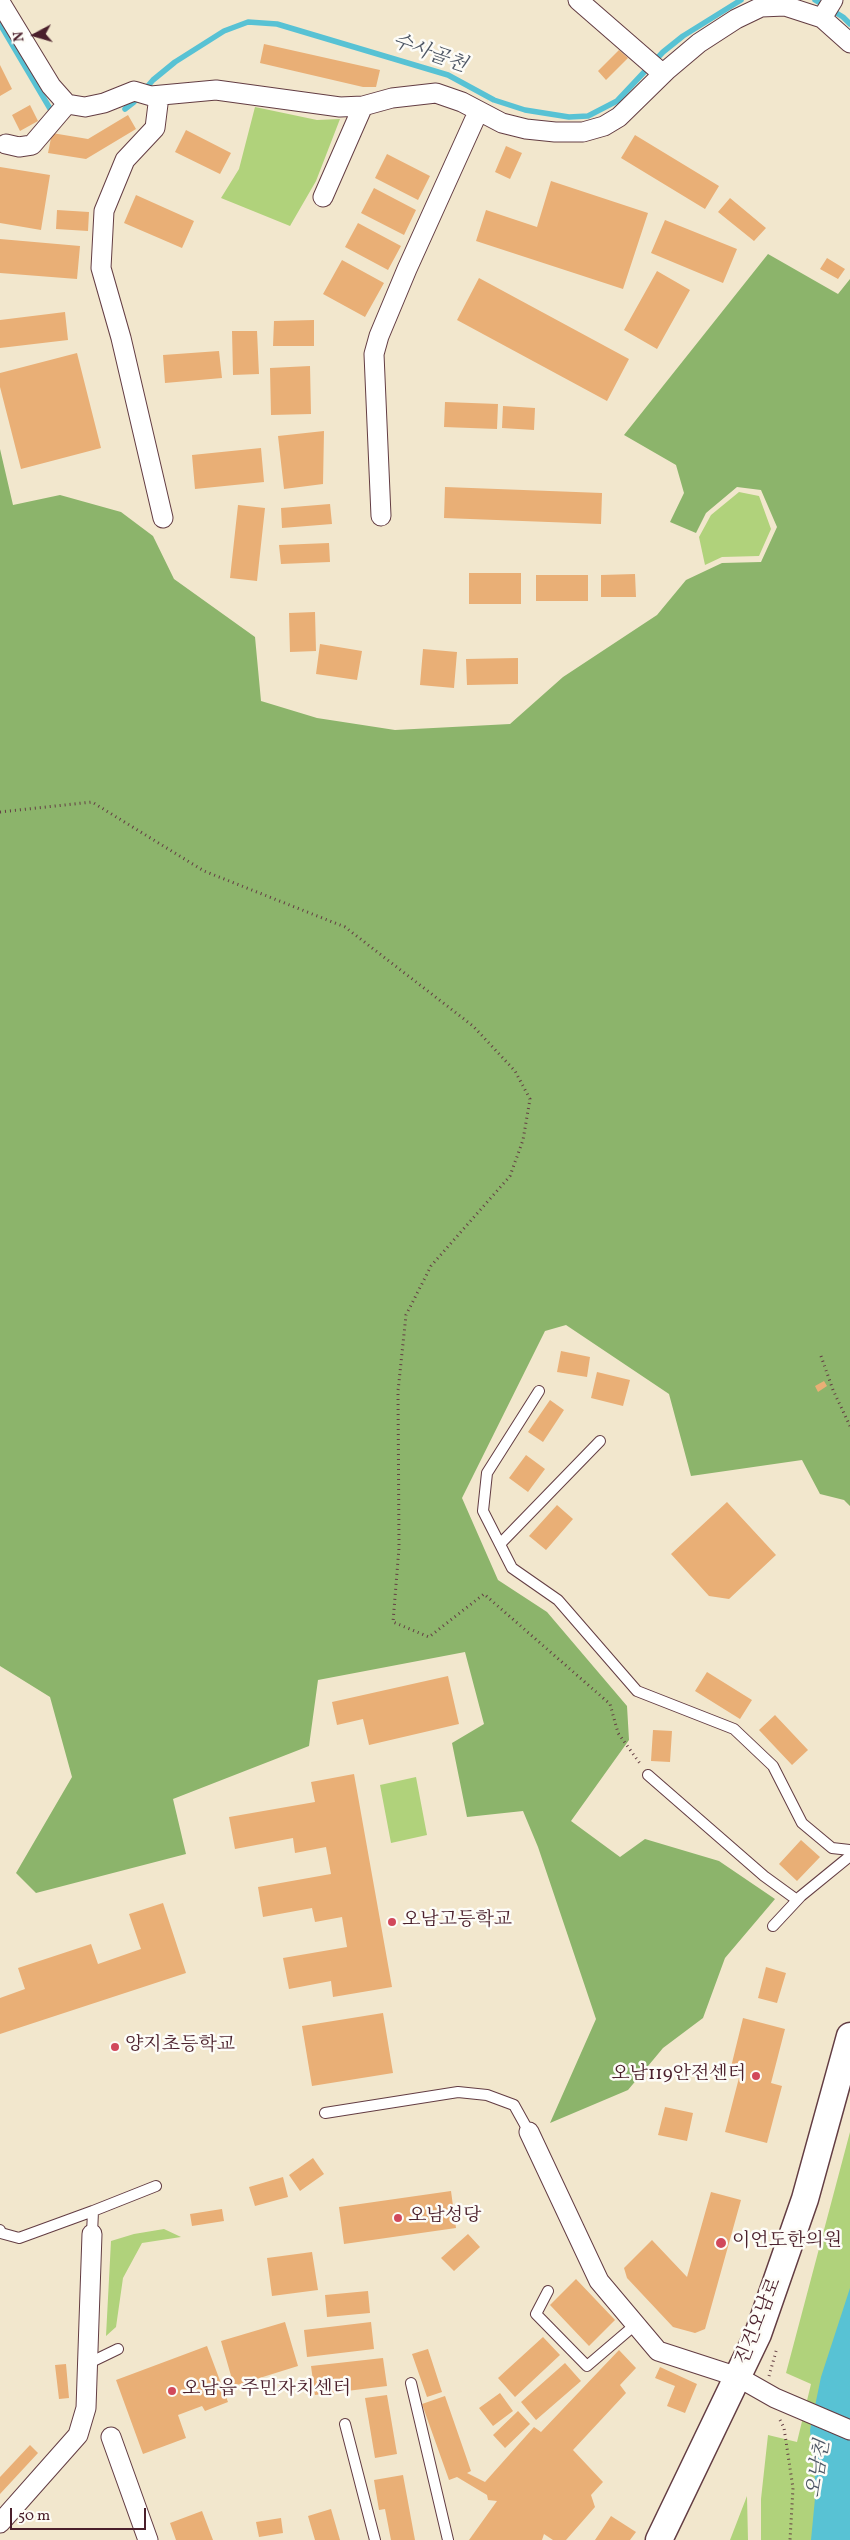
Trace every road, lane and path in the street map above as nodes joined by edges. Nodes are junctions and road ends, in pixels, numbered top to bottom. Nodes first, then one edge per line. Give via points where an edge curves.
1 (578, 0) edge
2 (0, 2) edge
3 (818, 8) edge
4 (850, 43) edge
5 (655, 66) junction
6 (148, 94) junction
7 (67, 104) junction
8 (363, 106) junction
9 (478, 112) junction
10 (6, 144) dead end
11 (323, 197) dead end
12 (381, 516) dead end
13 (163, 518) dead end
14 (0, 812) edge
15 (821, 1356) dead end
16 (539, 1391) dead end
17 (850, 1426) edge
18 (600, 1441) dead end
19 (500, 1544) junction
20 (648, 1775) joint
21 (850, 1850) edge
22 (850, 1856) edge
23 (797, 1900) junction
24 (773, 1926) dead end
25 (850, 2036) edge
26 (325, 2113) dead end
27 (529, 2132) joint
28 (156, 2186) dead end
29 (93, 2211) junction
30 (0, 2230) edge
31 (92, 2234) joint
32 (548, 2291) dead end
33 (635, 2324) junction
34 (778, 2344) dead end
35 (118, 2349) dead end
36 (88, 2364) junction
37 (738, 2377) junction
38 (411, 2383) dead end
39 (770, 2395) junction
40 (345, 2424) dead end
41 (850, 2430) edge
42 (111, 2437) dead end
43 (0, 2523) edge
44 (148, 2540) edge
45 (375, 2540) edge
46 (448, 2540) edge
47 (659, 2540) edge
48 (790, 2540) edge

1 - 5 street
2 - 7 street via 51,86
3 - 4 street
3 - 5 street via 761,7
5 - 9 street via 619,117 604,126 583,132 526,129
6 - 7 street via 85,107
6 - 8 street via 216,90 319,105
6 - 13 street via 155,128 125,160 104,211 102,268
7 - 10 street via 32,145 19,148
8 - 9 street via 392,98 436,93 462,102
8 - 11 street
9 - 12 street via 378,336 374,354
14 - 20 path via 92,802 204,870 345,927 473,1026 515,1071 530,1099 522,1140 510,1176 431,1266 406,1315 398,1391 399,1548 392,1622 429,1637 484,1594 610,1704 618,1733
15 - 17 path
16 - 19 lane via 487,1473 483,1511
18 - 19 lane
19 - 21 lane via 512,1568 558,1600 637,1691 734,1729 772,1766 802,1823 832,1848
20 - 23 lane via 764,1876
22 - 23 lane
23 - 24 lane
25 - 37 main road, 진건오남로 via 805,2199 758,2334
26 - 27 lane via 458,2092 488,2095 514,2105
27 - 33 street via 598,2281
28 - 29 lane
29 - 30 lane via 19,2238
29 - 31 lane
31 - 36 street
32 - 33 lane via 536,2314 587,2366
33 - 37 street via 658,2351
34 - 39 path
35 - 36 lane
36 - 43 street via 86,2408 78,2435
37 - 39 street
37 - 47 main road, 진건오남로
38 - 46 lane
39 - 41 street
39 - 48 path via 784,2428 793,2488
40 - 45 lane
42 - 44 street

